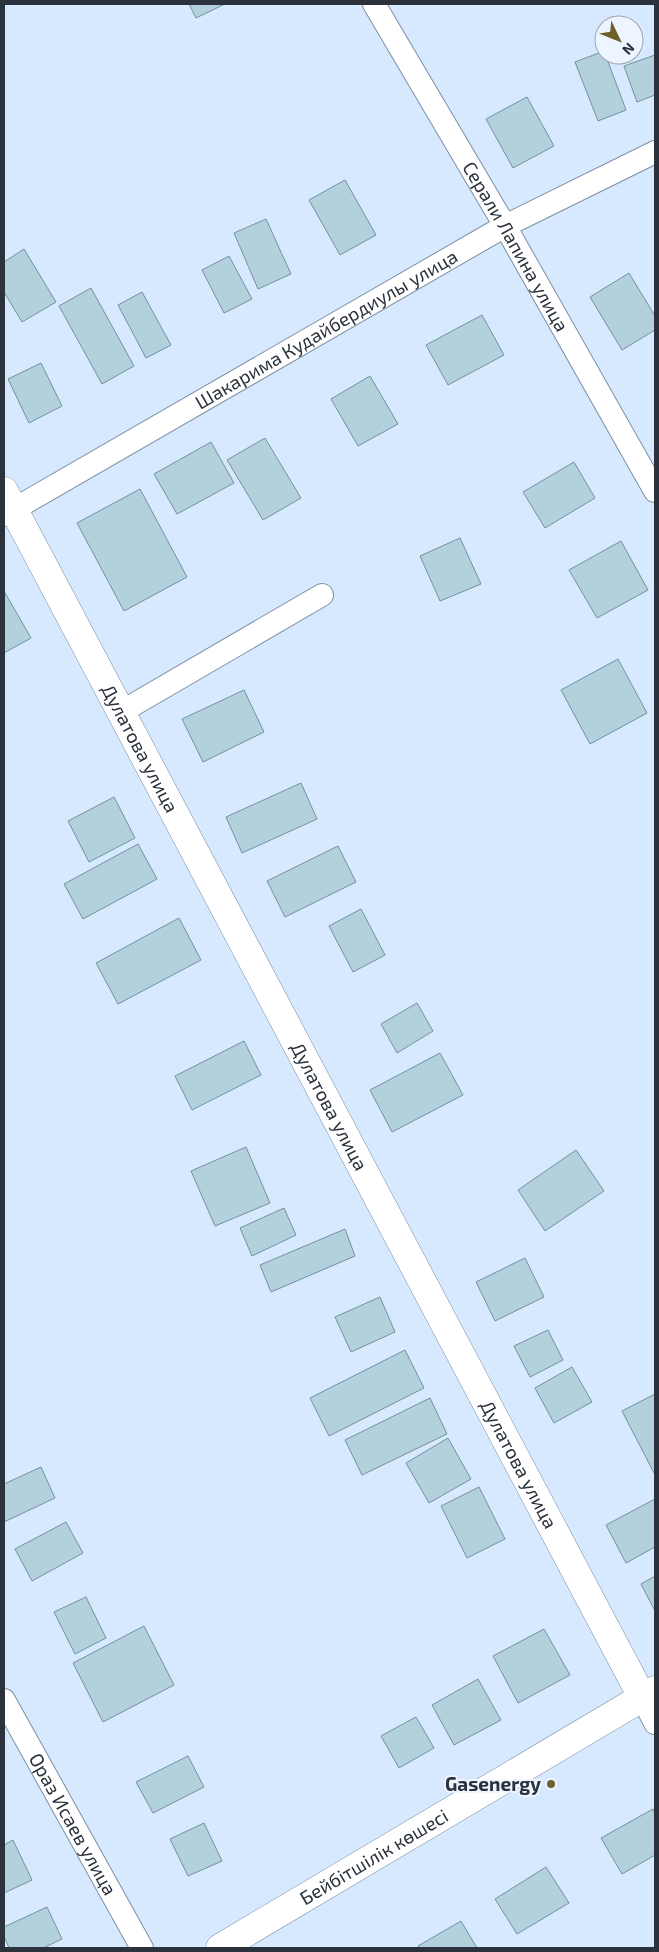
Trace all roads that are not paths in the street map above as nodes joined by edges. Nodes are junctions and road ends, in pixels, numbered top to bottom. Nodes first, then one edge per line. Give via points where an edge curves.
1 (374, 4) edge
2 (655, 152) edge
3 (505, 226) junction
4 (655, 491) edge
5 (7, 505) edge
6 (322, 595) dead end
7 (121, 712) junction
8 (649, 1693) edge
9 (4, 1700) edge
10 (655, 1723) edge
11 (142, 1948) edge
12 (220, 1948) edge

1 - 3 street, Серали Лапина улица
2 - 3 street, Шакарима Кудайбердиулы улица
3 - 4 street, Серали Лапина улица
3 - 5 street, Шакарима Кудайбердиулы улица
5 - 7 street, Дулатова улица
6 - 7 street
7 - 8 street, Дулатова улица
8 - 10 street, Дулатова улица
8 - 12 street, Бейбітшілік көшесі
9 - 11 street, Ораз Исаев улица

